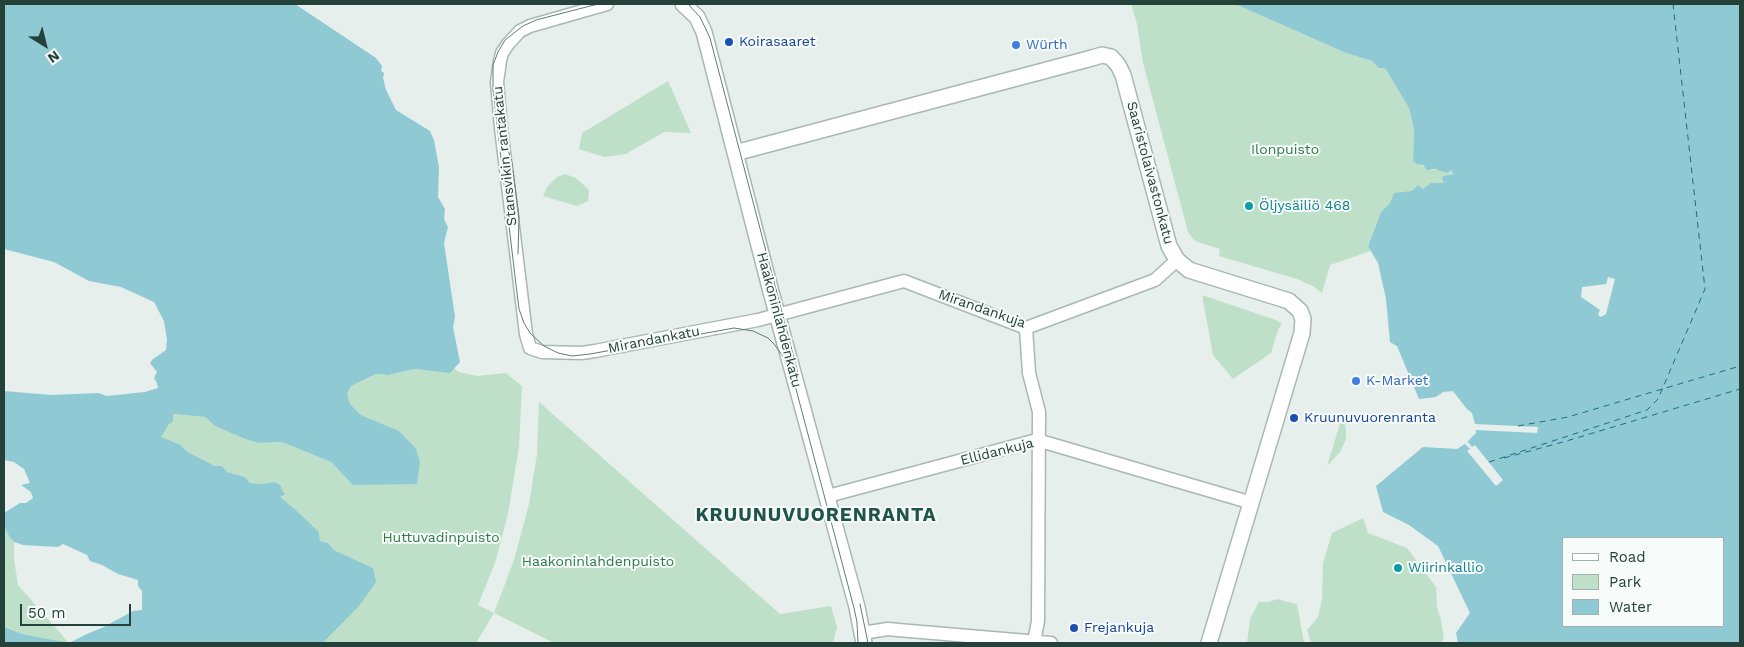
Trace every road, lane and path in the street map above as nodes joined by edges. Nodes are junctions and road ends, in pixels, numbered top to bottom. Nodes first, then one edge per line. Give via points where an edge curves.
1 (607, 4) edge
2 (683, 4) edge
3 (736, 153) junction
4 (1177, 260) junction
5 (778, 315) junction
6 (1026, 328) junction
7 (530, 348) joint
8 (1037, 440) junction
9 (828, 496) junction
10 (1252, 503) junction
11 (863, 638) edge
12 (1034, 642) junction
13 (1051, 643) edge
14 (1209, 643) edge

1 - 7 street, Stansvikin rantakatu via 520,31 505,48 500,61 497,82 501,128
2 - 3 street, Haakoninlahdenkatu via 697,17 704,32
3 - 4 street, Saaristolaivastonkatu via 1102,55 1111,57 1124,75 1169,246
3 - 5 street, Haakoninlahdenkatu
4 - 6 street, Mirandankuja via 1155,280
4 - 10 street, Saaristolaivastonkatu via 1189,270 1289,301 1300,310 1303,319 1302,333
5 - 6 street, Mirandankuja via 904,281
5 - 7 street, Mirandankatu via 582,353 542,352
5 - 9 street, Haakoninlahdenkatu
6 - 8 street via 1029,373 1038,412
8 - 9 street, Ellidankuja
8 - 10 street, Ellidankuja
8 - 12 street via 1038,621
9 - 11 street, Haakoninlahdenkatu
10 - 14 street, Saaristolaivastonkatu
11 - 12 street via 888,629
12 - 13 street

